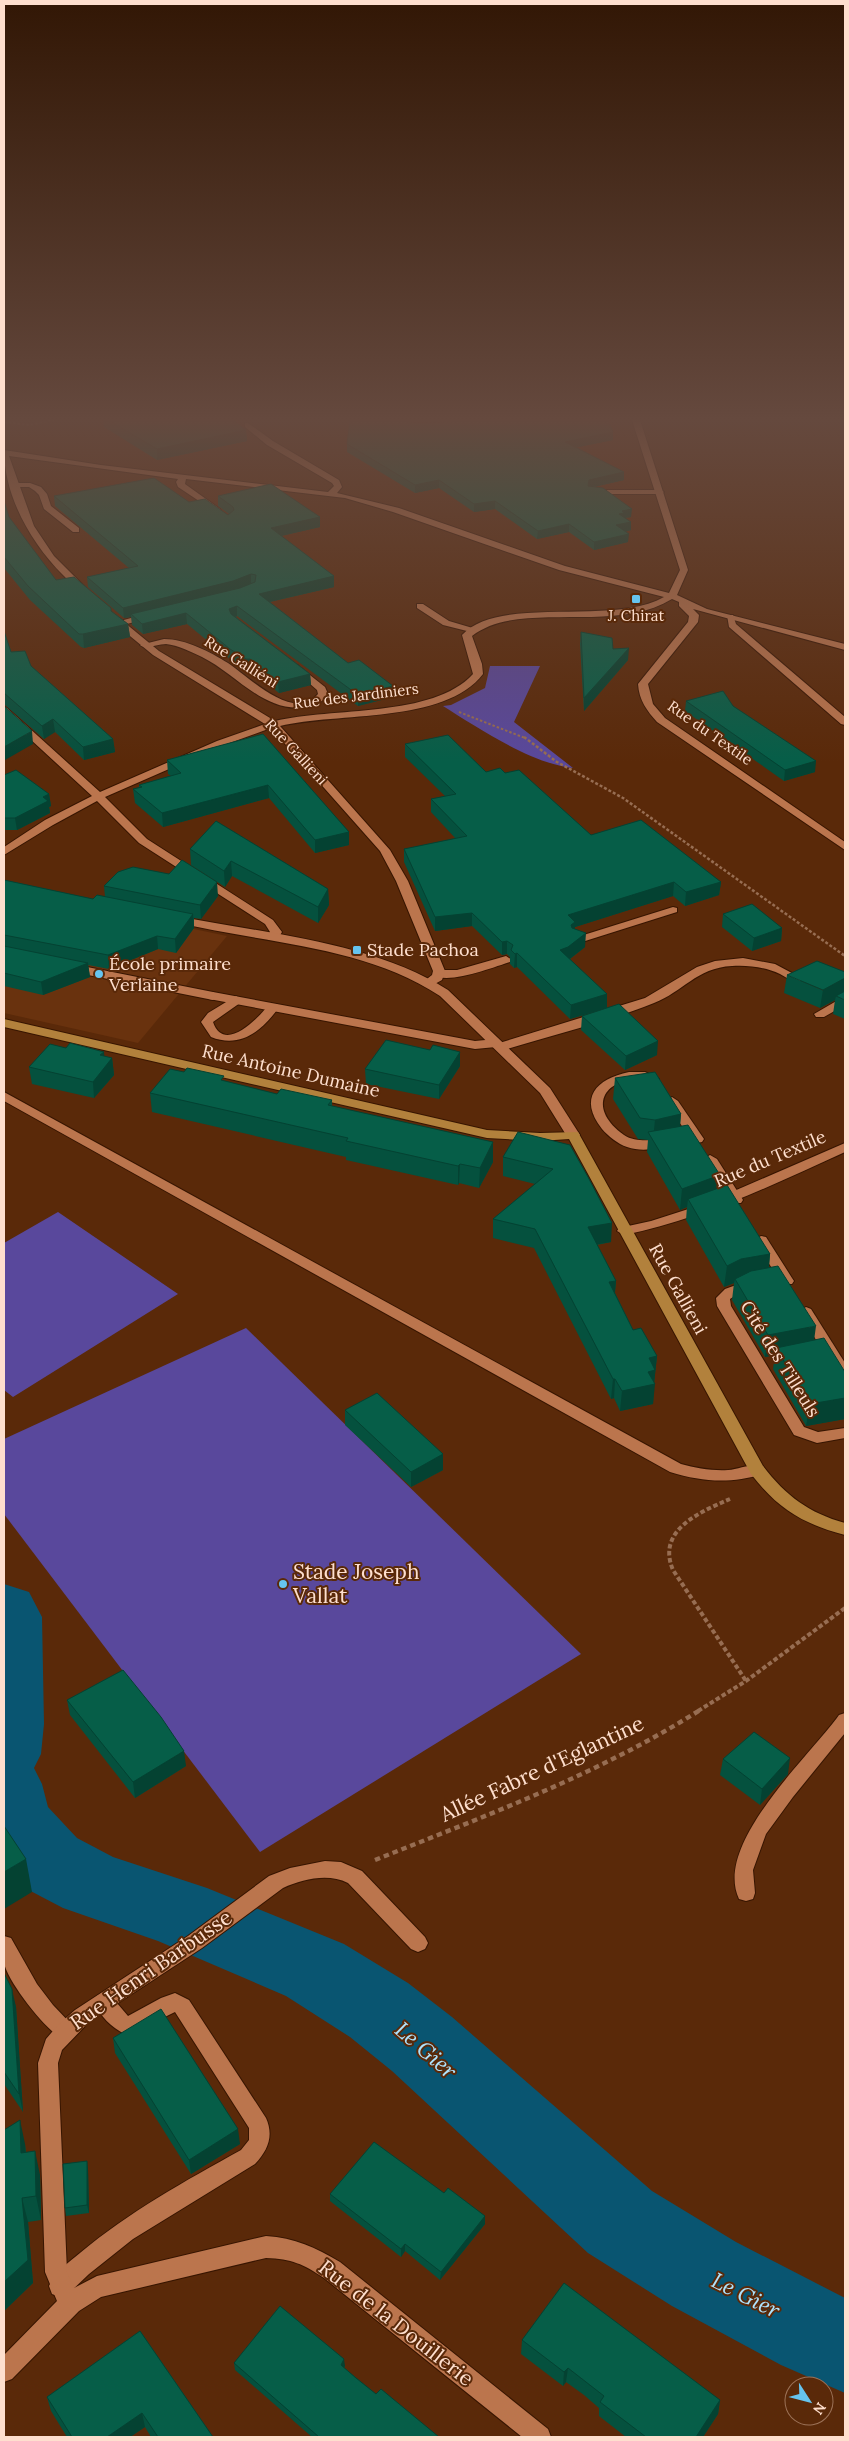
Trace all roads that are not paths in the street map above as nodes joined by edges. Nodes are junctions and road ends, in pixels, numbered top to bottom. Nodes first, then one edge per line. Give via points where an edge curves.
1 (34, 534) edge
2 (464, 534) edge
3 (673, 534) edge
4 (672, 596) junction
5 (93, 600) edge
6 (420, 606) dead end
7 (106, 612) edge
8 (156, 614) edge
9 (730, 616) junction
10 (118, 622) junction
11 (471, 629) junction
12 (145, 645) junction
13 (845, 647) edge
14 (289, 662) edge
15 (4, 710) edge
16 (845, 722) edge
17 (273, 724) junction
18 (98, 796) junction
19 (845, 847) edge
20 (4, 852) edge
21 (673, 910) dead end
22 (164, 916) edge
23 (273, 938) junction
24 (578, 940) edge
25 (506, 960) dead end
26 (62, 965) edge
27 (434, 978) junction
28 (797, 980) edge
29 (236, 1000) junction
30 (845, 1000) edge
31 (273, 1007) junction
32 (820, 1014) dead end
33 (4, 1023) edge
34 (498, 1045) junction
35 (4, 1096) edge
36 (573, 1135) junction
37 (696, 1137) junction
38 (845, 1147) edge
39 (734, 1196) junction
40 (744, 1213) edge
41 (754, 1229) edge
42 (624, 1231) junction
43 (786, 1279) junction
44 (830, 1351) junction
45 (812, 1354) edge
46 (778, 1362) edge
47 (760, 1365) junction
48 (845, 1375) edge
49 (845, 1433) edge
50 (757, 1470) junction
51 (845, 1530) edge
52 (845, 1720) edge
53 (746, 1893) dead end
54 (195, 1942) joint
55 (418, 1943) dead end
56 (4, 1944) edge
57 (104, 2002) junction
58 (65, 2031) junction
59 (65, 2295) junction
60 (4, 2371) edge
61 (540, 2437) edge

1 - 5 street
2 - 4 street via 562,568
3 - 4 street via 684,570
4 - 9 street via 704,611
4 - 11 street via 649,609 627,614 514,618 494,620
4 - 19 street, Rue du Textile via 694,615 693,622 643,684 643,695 649,708 661,720
6 - 11 street via 446,623
7 - 10 street, Rue Gallieni
8 - 10 street
9 - 13 street
9 - 16 street via 732,625
10 - 12 street, Rue Gallieni
11 - 17 street, Rue des Jardiniers via 467,635 478,674 468,687 456,693 393,709
12 - 14 street, Rue Galliéni via 169,641 193,650 224,665 279,702 297,706 318,700 323,694 319,685
12 - 17 street, Rue Gallieni
15 - 18 street
17 - 18 street, Rue des Jardiniers
17 - 27 street, Rue Gallieni via 385,850 402,881
18 - 20 street, Rue des Jardiniers
18 - 23 street via 153,849 269,922 276,932
21 - 24 street
22 - 23 street
23 - 27 street via 348,953
25 - 27 street
26 - 29 street
27 - 34 street, Rue Gallieni via 444,993
28 - 34 street via 778,968 757,962 727,963 688,975 649,1001
29 - 31 street
29 - 31 street via 207,1022 213,1033 231,1037 247,1034
30 - 32 street
31 - 34 street via 475,1045
33 - 36 main road, Rue Antoine Dumaine via 487,1134 540,1138
34 - 36 street, Rue Gallieni via 545,1091
35 - 50 street via 676,1468 709,1476 742,1475
36 - 42 main road, Rue Gallieni
37 - 37 street via 662,1086 645,1075 633,1074 605,1084 598,1091 597,1110 602,1119 620,1138 631,1144 652,1146
37 - 39 street
38 - 39 street, Rue du Textile
39 - 40 street
39 - 42 street, Rue du Textile via 674,1218
41 - 43 street
42 - 50 main road, Rue Gallieni
43 - 44 street
43 - 47 street, Cité des Tilleuls via 740,1287 723,1298 724,1306
44 - 45 street
44 - 48 street
46 - 47 street
47 - 49 street, Cité des Tilleuls via 799,1431 817,1438
50 - 51 main road, Rue Gallieni via 780,1499 794,1509
52 - 53 street via 766,1820 750,1846 744,1872
54 - 55 street, Rue Henri Barbusse via 261,1892 290,1876 325,1869 341,1870 355,1877
54 - 57 street, Rue Henri Barbusse
56 - 58 street via 25,1985 45,2012
57 - 58 street, Rue Henri Barbusse
57 - 59 street via 118,2021 128,2026 168,2004 175,2002 182,2006 262,2134 256,2149 248,2157 142,2219 83,2263
58 - 59 street, Rue Henri Barbusse via 53,2046 48,2064 56,2272
59 - 60 street, Rue de la Douillerie
59 - 61 street, Rue de la Douillerie via 266,2247 287,2248 308,2255 332,2270

